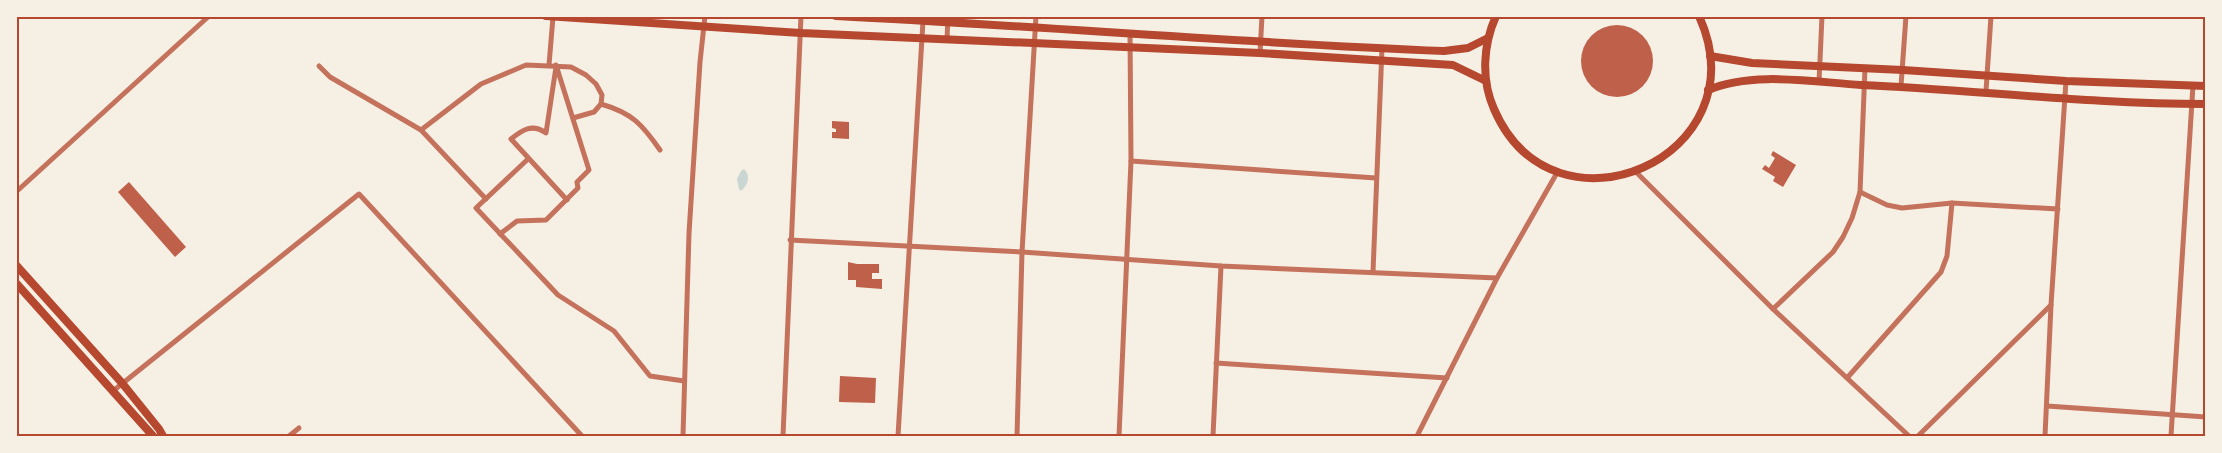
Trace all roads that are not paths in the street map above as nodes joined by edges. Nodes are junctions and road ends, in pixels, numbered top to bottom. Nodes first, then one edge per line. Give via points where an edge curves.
1 (209, 16) edge
2 (546, 16) edge
3 (705, 16) edge
4 (801, 16) edge
5 (836, 16) edge
6 (1036, 16) edge
7 (1262, 16) edge
8 (1496, 16) edge
9 (1699, 16) edge
10 (1822, 16) edge
11 (1906, 16) edge
12 (1991, 16) edge
13 (553, 17) edge
14 (564, 17) edge
15 (627, 19) edge
16 (948, 19) edge
17 (923, 21) junction
18 (703, 26) junction
19 (1036, 27) junction
20 (801, 33) junction
21 (1130, 33) junction
22 (922, 38) junction
23 (1488, 38) junction
24 (947, 39) junction
25 (1035, 42) junction
26 (1261, 42) junction
27 (1130, 48) junction
28 (1382, 48) junction
29 (1260, 53) junction
30 (1710, 56) junction
31 (1382, 61) junction
32 (553, 65) junction
33 (319, 66) dead end
34 (1819, 66) junction
35 (1865, 68) junction
36 (1903, 70) junction
37 (1987, 76) junction
38 (1486, 81) junction
39 (2066, 81) junction
40 (1820, 82) junction
41 (1866, 85) junction
42 (2193, 85) junction
43 (1901, 86) junction
44 (2205, 86) edge
45 (1708, 90) junction
46 (1986, 91) junction
47 (2066, 98) junction
48 (601, 104) junction
49 (2192, 104) junction
50 (2205, 104) edge
51 (573, 118) junction
52 (421, 130) junction
53 (660, 150) dead end
54 (528, 159) junction
55 (1131, 161) junction
56 (1558, 171) junction
57 (1636, 172) junction
58 (1376, 178) junction
59 (16, 192) edge
60 (1860, 192) junction
61 (486, 199) junction
62 (567, 200) junction
63 (1952, 202) junction
64 (2058, 209) junction
65 (500, 234) junction
66 (790, 240) junction
67 (909, 245) junction
68 (1022, 252) junction
69 (1126, 259) junction
70 (16, 265) edge
71 (1221, 266) junction
72 (1373, 272) junction
73 (1497, 278) junction
74 (16, 283) edge
75 (2051, 305) junction
76 (1773, 309) junction
77 (1216, 363) junction
78 (1447, 378) junction
79 (1847, 378) junction
80 (684, 381) junction
81 (122, 384) junction
82 (113, 392) junction
83 (2047, 406) junction
84 (2172, 415) junction
85 (2205, 417) edge
86 (298, 428) dead end
87 (153, 436) edge
88 (163, 436) edge
89 (289, 436) edge
90 (582, 436) edge
91 (682, 436) edge
92 (783, 436) edge
93 (898, 436) edge
94 (1017, 436) edge
95 (1119, 436) edge
96 (1213, 436) edge
97 (1417, 436) edge
98 (1909, 436) edge
99 (1918, 436) edge
100 (2045, 436) edge
101 (2171, 436) edge

1 - 59 street
2 - 13 main road
3 - 18 street
4 - 20 street
5 - 17 main road
6 - 19 street
7 - 26 street
8 - 23 main road
9 - 30 main road
10 - 34 street
11 - 36 street
12 - 37 street
13 - 14 main road
13 - 32 street
14 - 15 main road
15 - 18 main road
16 - 17 main road
16 - 19 main road
16 - 24 street
17 - 22 street
18 - 20 main road
18 - 80 street via 688,233
19 - 21 main road
19 - 25 street
20 - 22 main road
20 - 66 street
21 - 26 main road
21 - 27 street
22 - 24 main road
22 - 67 street
23 - 28 main road via 1455,50
23 - 38 main road
24 - 25 main road
25 - 27 main road
25 - 68 street
26 - 28 main road
26 - 29 street
27 - 29 main road
27 - 55 street
28 - 31 street
29 - 31 main road
30 - 34 main road via 1752,63
30 - 45 main road
31 - 38 main road via 1453,65
31 - 58 street
32 - 48 street via 571,67 586,75 602,95
32 - 51 street
32 - 52 street via 526,65 481,84
32 - 54 street via 546,133 539,128 523,129 511,140
33 - 52 street via 330,77
34 - 35 main road
34 - 40 street
35 - 36 main road
35 - 41 street
36 - 37 main road
36 - 43 street
37 - 39 main road
37 - 46 street
38 - 56 main road via 1495,111 1511,137 1534,158
39 - 42 main road
39 - 47 street
40 - 41 main road
40 - 45 main road via 1738,81
41 - 43 main road
41 - 60 street
42 - 44 main road
42 - 49 street
43 - 46 main road
45 - 57 main road via 1697,120 1681,142 1660,160
46 - 47 main road
47 - 49 main road
47 - 64 street
48 - 51 street via 594,112
48 - 53 street via 629,114 647,130
49 - 50 main road
49 - 84 street
51 - 62 street via 589,170
52 - 61 street
54 - 61 street
54 - 62 street
55 - 58 street
55 - 69 street
56 - 57 main road via 1600,178
56 - 73 street
57 - 76 street
58 - 72 street
60 - 63 street via 1902,208
60 - 76 street via 1844,237 1833,252
61 - 65 street via 476,208
62 - 65 street via 546,220 517,221
63 - 64 street
63 - 79 street via 1947,256 1941,272
64 - 75 street
65 - 80 street via 558,295 614,331 650,376
66 - 67 street
66 - 92 street
67 - 68 street
67 - 93 street
68 - 69 street
68 - 94 street
69 - 71 street
69 - 95 street
70 - 81 highway
71 - 72 street
71 - 77 street
72 - 73 street
73 - 78 street
74 - 82 highway
75 - 83 street
75 - 99 street
76 - 79 street
77 - 78 street
77 - 96 street
78 - 97 street
79 - 98 street
80 - 91 street
81 - 82 street
81 - 88 highway
81 - 90 street via 359,194
82 - 87 highway
83 - 84 street
83 - 100 street
84 - 85 street
84 - 101 street
86 - 89 street

